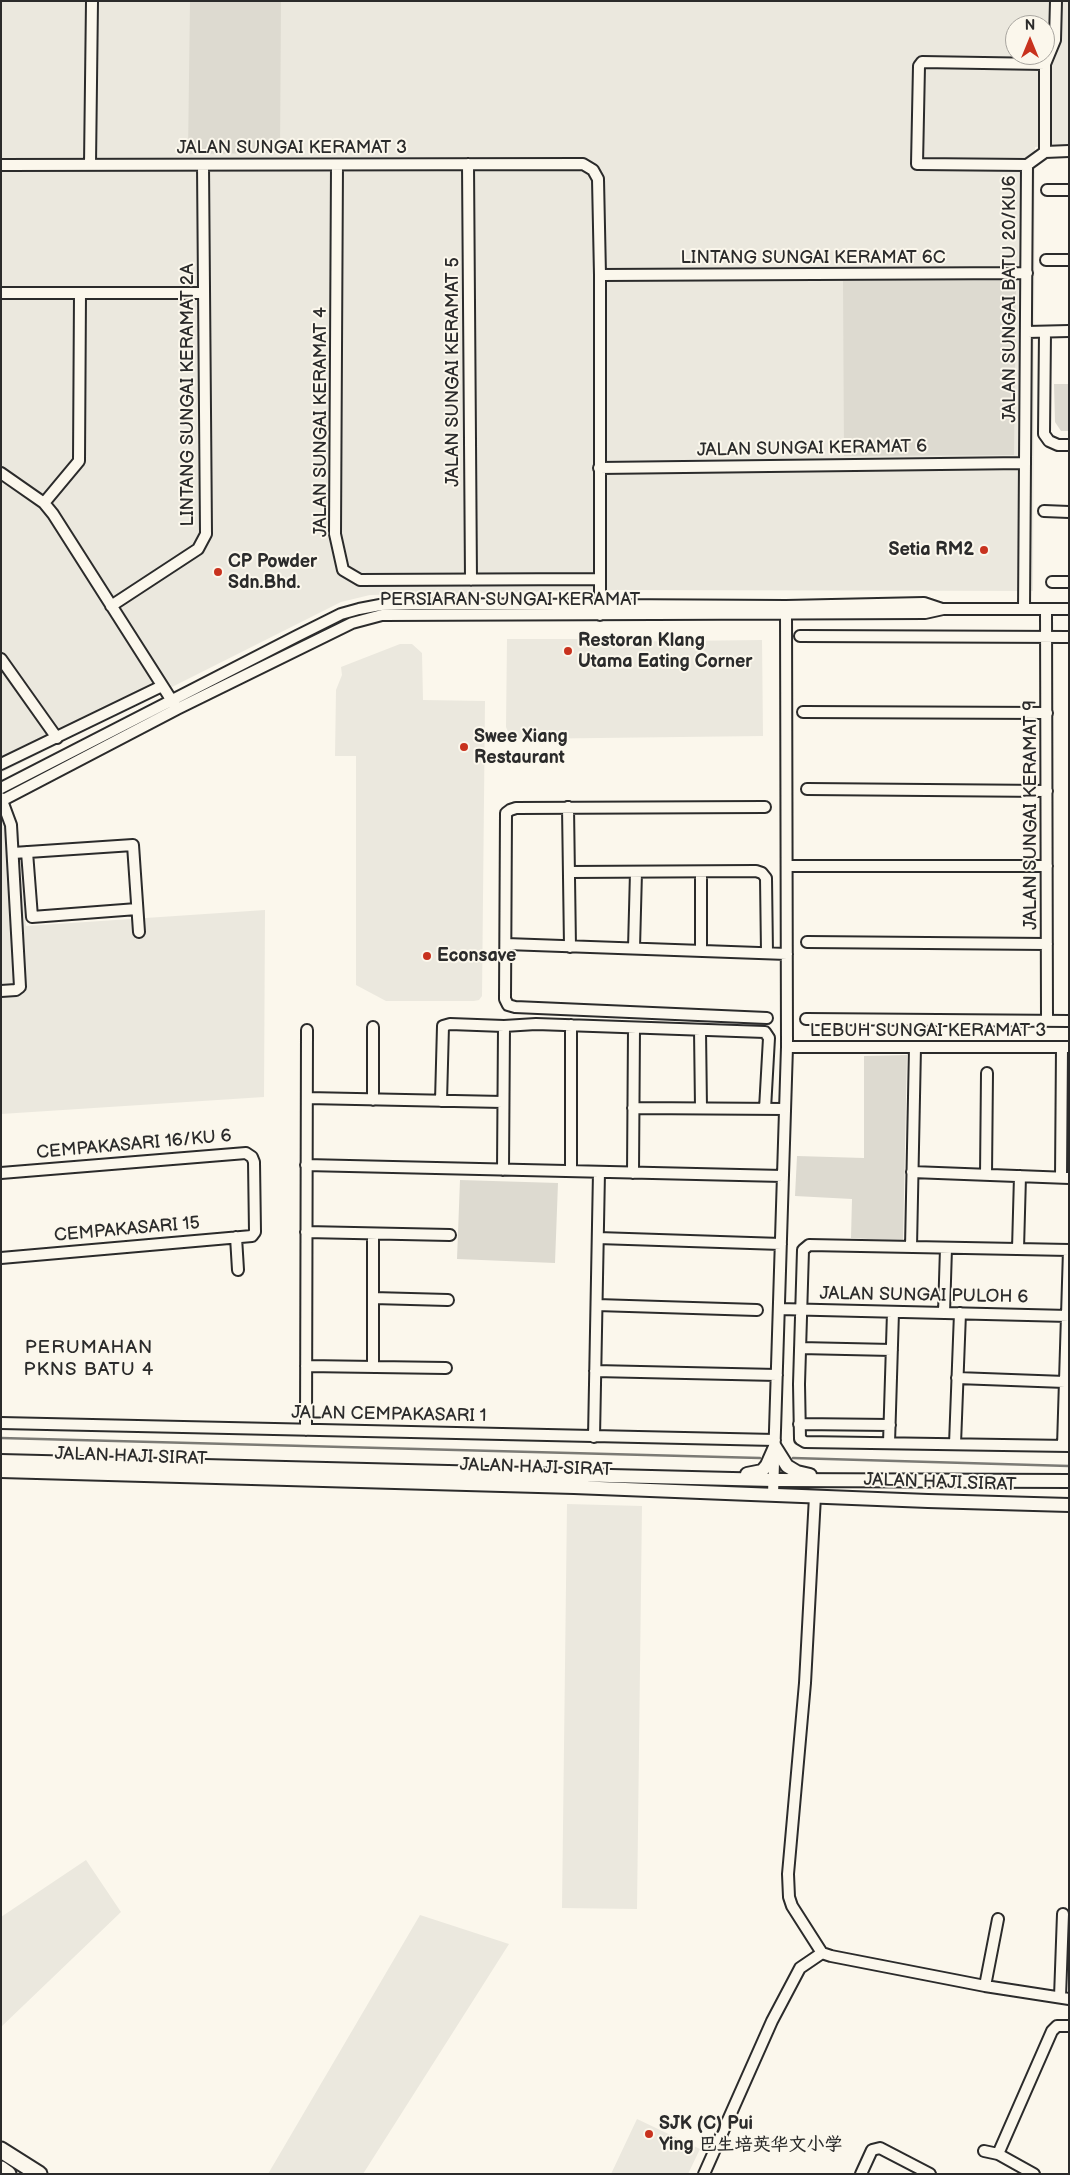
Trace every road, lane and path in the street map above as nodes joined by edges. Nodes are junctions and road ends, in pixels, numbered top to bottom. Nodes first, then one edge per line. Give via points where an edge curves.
1 (92, 1) edge
2 (1056, 1) edge
3 (1055, 40) edge
4 (1005, 64) edge
5 (1045, 65) edge
6 (1069, 151) edge
7 (1045, 152) junction
8 (90, 164) junction
9 (468, 164) junction
10 (1, 165) edge
11 (203, 165) junction
12 (337, 165) junction
13 (1027, 165) junction
14 (1047, 190) dead end
15 (1069, 190) edge
16 (1046, 260) dead end
17 (1069, 260) edge
18 (1027, 273) junction
19 (600, 275) junction
20 (1, 293) edge
21 (80, 293) junction
22 (204, 293) junction
23 (1069, 331) edge
24 (1027, 332) junction
25 (1045, 332) junction
26 (1069, 445) edge
27 (1025, 463) junction
28 (599, 468) junction
29 (1, 473) edge
30 (44, 503) junction
31 (1044, 511) dead end
32 (1069, 512) edge
33 (599, 579) junction
34 (470, 580) junction
35 (1052, 582) dead end
36 (1069, 582) edge
37 (111, 606) junction
38 (1024, 609) junction
39 (1046, 609) junction
40 (1069, 609) edge
41 (599, 610) junction
42 (786, 610) junction
43 (800, 636) dead end
44 (1046, 637) junction
45 (1069, 637) edge
46 (1, 659) edge
47 (162, 686) junction
48 (171, 700) junction
49 (177, 709) junction
50 (803, 712) dead end
51 (1047, 713) junction
52 (57, 738) junction
53 (1, 764) edge
54 (1, 788) edge
55 (807, 789) dead end
56 (1047, 791) junction
57 (2, 799) edge
58 (765, 806) dead end
59 (568, 807) junction
60 (6, 827) edge
61 (27, 852) junction
62 (13, 853) junction
63 (787, 866) junction
64 (1047, 866) junction
65 (569, 872) junction
66 (636, 872) junction
67 (701, 872) junction
68 (138, 909) junction
69 (139, 932) dead end
70 (807, 942) dead end
71 (506, 944) junction
72 (1047, 944) junction
73 (570, 946) junction
74 (634, 948) junction
75 (701, 951) junction
76 (767, 953) junction
77 (787, 954) junction
78 (1, 991) edge
79 (767, 1018) dead end
80 (806, 1020) dead end
81 (1047, 1021) junction
82 (1069, 1021) edge
83 (571, 1025) junction
84 (504, 1026) junction
85 (373, 1027) dead end
86 (634, 1028) junction
87 (307, 1030) dead end
88 (700, 1030) junction
89 (786, 1047) junction
90 (915, 1047) junction
91 (1066, 1047) edge
92 (987, 1073) dead end
93 (306, 1098) junction
94 (373, 1100) junction
95 (441, 1102) junction
96 (503, 1102) junction
97 (633, 1108) junction
98 (701, 1108) junction
99 (765, 1109) junction
100 (785, 1109) junction
101 (306, 1165) junction
102 (503, 1170) junction
103 (571, 1171) junction
104 (1, 1172) edge
105 (599, 1172) junction
106 (912, 1172) junction
107 (633, 1173) junction
108 (986, 1175) junction
109 (783, 1176) junction
110 (1020, 1176) junction
111 (1065, 1178) edge
112 (255, 1232) joint
113 (306, 1232) junction
114 (373, 1234) junction
115 (450, 1235) dead end
116 (236, 1237) junction
117 (598, 1238) junction
118 (781, 1244) junction
119 (911, 1247) junction
120 (946, 1248) junction
121 (1018, 1249) junction
122 (1, 1258) edge
123 (238, 1270) dead end
124 (373, 1298) junction
125 (448, 1300) dead end
126 (597, 1305) junction
127 (779, 1309) junction
128 (801, 1309) junction
129 (757, 1310) dead end
130 (893, 1312) junction
131 (944, 1313) junction
132 (960, 1313) junction
133 (1068, 1316) edge
134 (800, 1348) junction
135 (892, 1350) junction
136 (306, 1366) junction
137 (373, 1367) junction
138 (446, 1368) dead end
139 (596, 1371) junction
140 (777, 1375) junction
141 (957, 1378) junction
142 (1065, 1382) junction
143 (1, 1423) edge
144 (799, 1424) junction
145 (890, 1425) junction
146 (306, 1430) junction
147 (594, 1437) junction
148 (889, 1443) junction
149 (775, 1444) junction
150 (956, 1444) junction
151 (1066, 1446) edge
152 (1, 1461) edge
153 (1, 1471) edge
154 (673, 1477) junction
155 (773, 1480) junction
156 (866, 1480) junction
157 (1069, 1483) edge
158 (773, 1494) junction
159 (815, 1496) junction
160 (1069, 1503) edge
161 (1062, 1914) dead end
162 (998, 1919) dead end
163 (822, 1952) junction
164 (986, 1986) junction
165 (1064, 1998) edge
166 (1069, 2026) edge
167 (1, 2150) edge
168 (984, 2151) dead end
169 (998, 2154) junction
170 (1, 2169) edge
171 (8, 2174) edge
172 (39, 2174) edge
173 (704, 2174) edge
174 (861, 2174) edge
175 (930, 2174) edge
176 (1034, 2174) edge

1 - 8 street
2 - 3 street
4 - 13 street via 920,63 918,164
5 - 7 street
6 - 7 street
7 - 13 street, JALAN SUNGAI BATU 20/KU6
8 - 10 street, JALAN SUNGAI KERAMAT 3
8 - 11 street, JALAN SUNGAI KERAMAT 3
9 - 12 street, JALAN SUNGAI KERAMAT 3
9 - 19 street, JALAN SUNGAI KERAMAT 3 via 583,164 593,170 598,179
9 - 34 street, JALAN SUNGAI KERAMAT 5
11 - 12 street, JALAN SUNGAI KERAMAT 3
11 - 22 street, LINTANG SUNGAI KERAMAT 2A
12 - 34 street, JALAN SUNGAI KERAMAT 4 via 335,534 343,570 360,580
13 - 18 street, JALAN SUNGAI BATU 20/KU6
14 - 15 street
16 - 17 street
18 - 19 street, LINTANG SUNGAI KERAMAT 6C
18 - 24 street, JALAN SUNGAI BATU 20/KU6
19 - 28 street
20 - 21 street
21 - 22 street
21 - 30 street via 79,461
22 - 37 street, LINTANG SUNGAI KERAMAT 2A via 206,534 198,549
23 - 25 street
24 - 25 street
24 - 27 street, JALAN SUNGAI BATU 20/KU6
25 - 26 street via 1044,434 1058,445
27 - 28 street, JALAN SUNGAI KERAMAT 6
27 - 38 street, JALAN SUNGAI BATU 20/KU6
28 - 33 street
29 - 30 street
30 - 37 street
31 - 32 street
33 - 34 street, JALAN SUNGAI KERAMAT 4
33 - 41 street
35 - 36 street
37 - 47 street
38 - 39 street, PERSIARAN SUNGAI KERAMAT
38 - 42 street, PERSIARAN SUNGAI KERAMAT via 943,609 926,613
39 - 40 street, PERSIARAN SUNGAI KERAMAT
39 - 44 street, JALAN SUNGAI KERAMAT 9
41 - 42 street, PERSIARAN SUNGAI KERAMAT
41 - 48 street, PERSIARAN SUNGAI KERAMAT via 406,605 359,608 341,614
41 - 49 street, PERSIARAN SUNGAI KERAMAT via 399,614 367,618
42 - 63 street
43 - 44 street
44 - 45 street
44 - 51 street, JALAN SUNGAI KERAMAT 9
46 - 52 street
47 - 48 street
47 - 52 street
48 - 49 street
48 - 54 street, PERSIARAN SUNGAI KERAMAT
49 - 57 street, PERSIARAN SUNGAI KERAMAT
50 - 51 street
51 - 56 street, JALAN SUNGAI KERAMAT 9
52 - 53 street
55 - 56 street
56 - 64 street, JALAN SUNGAI KERAMAT 9
57 - 60 street
58 - 59 street
59 - 65 street
59 - 71 street via 516,808 506,813
60 - 62 street
61 - 62 street
61 - 68 street via 133,845
61 - 68 street via 32,917
62 - 78 street via 20,987
63 - 64 street
63 - 77 street
64 - 72 street, JALAN SUNGAI KERAMAT 9
65 - 66 street
65 - 73 street
66 - 67 street
66 - 74 street
67 - 75 street
67 - 76 street via 762,873 766,878
68 - 69 street
70 - 72 street
71 - 73 street
71 - 79 street via 505,999 508,1005 515,1007
72 - 81 street, JALAN SUNGAI KERAMAT 9
73 - 74 street
74 - 75 street
75 - 76 street
76 - 77 street
77 - 89 street
80 - 81 street
81 - 82 street
83 - 84 street
83 - 86 street
83 - 103 street
84 - 95 street via 450,1024 442,1027
84 - 96 street
85 - 94 street
86 - 88 street
86 - 97 street
87 - 93 street
88 - 98 street
88 - 99 street via 767,1033
89 - 90 street, LEBUH SUNGAI KERAMAT 3
89 - 100 street
90 - 91 street, LEBUH SUNGAI KERAMAT 3
90 - 106 street
91 - 111 street
92 - 108 street
93 - 94 street
93 - 101 street
94 - 95 street
95 - 96 street
96 - 102 street
97 - 98 street
97 - 107 street
98 - 99 street
99 - 100 street
100 - 109 street
101 - 102 street
101 - 113 street
102 - 103 street
103 - 105 street
104 - 112 street, CEMPAKASARI 16/KU 6 via 246,1153 254,1162
105 - 107 street
105 - 117 street
106 - 108 street
106 - 119 street
107 - 109 street
108 - 110 street
109 - 118 street
110 - 111 street
110 - 121 street
112 - 116 street, CEMPAKASARI 15 via 252,1236
113 - 114 street
113 - 136 street
114 - 115 street
114 - 124 street
116 - 122 street, CEMPAKASARI 15
116 - 123 street
117 - 118 street
117 - 126 street
118 - 127 street
119 - 120 street
119 - 128 street via 809,1245 803,1250
120 - 121 street
120 - 131 street
121 - 133 street via 1069,1250
124 - 125 street
124 - 137 street
126 - 129 street
126 - 139 street
127 - 128 street, JALAN SUNGAI PULOH 6
127 - 140 street
128 - 130 street, JALAN SUNGAI PULOH 6
128 - 134 street
130 - 131 street, JALAN SUNGAI PULOH 6
130 - 135 street
131 - 132 street, JALAN SUNGAI PULOH 6
132 - 133 street, JALAN SUNGAI PULOH 6
132 - 141 street
133 - 142 street
134 - 135 street
134 - 144 street
135 - 145 street
136 - 137 street
136 - 146 street
137 - 138 street
139 - 140 street
139 - 147 street
140 - 149 street
141 - 142 street
141 - 150 street
142 - 151 street
143 - 146 street, JALAN CEMPAKASARI 1
144 - 145 street
144 - 148 street via 798,1436 805,1442
145 - 148 street
146 - 147 street, JALAN CEMPAKASARI 1
147 - 149 street, JALAN CEMPAKASARI 1
148 - 150 street
149 - 154 main road via 767,1465 753,1474
149 - 155 street
149 - 156 main road via 787,1466 797,1472
150 - 151 street
152 - 154 main road, JALAN HAJI SIRAT
153 - 158 main road, JALAN HAJI SIRAT
154 - 155 main road, JALAN HAJI SIRAT
155 - 156 main road, JALAN HAJI SIRAT
155 - 158 street
156 - 157 main road, JALAN HAJI SIRAT
158 - 159 main road, JALAN HAJI SIRAT
159 - 160 main road, JALAN HAJI SIRAT
159 - 163 street via 805,1683 788,1874 792,1906
161 - 165 street
162 - 164 street
163 - 164 street
163 - 173 street via 800,1968 795,1977
164 - 165 street
166 - 169 street via 1057,2026 1052,2031
167 - 172 highway
168 - 169 street
169 - 176 street
170 - 171 highway
174 - 175 street via 872,2150 880,2148

